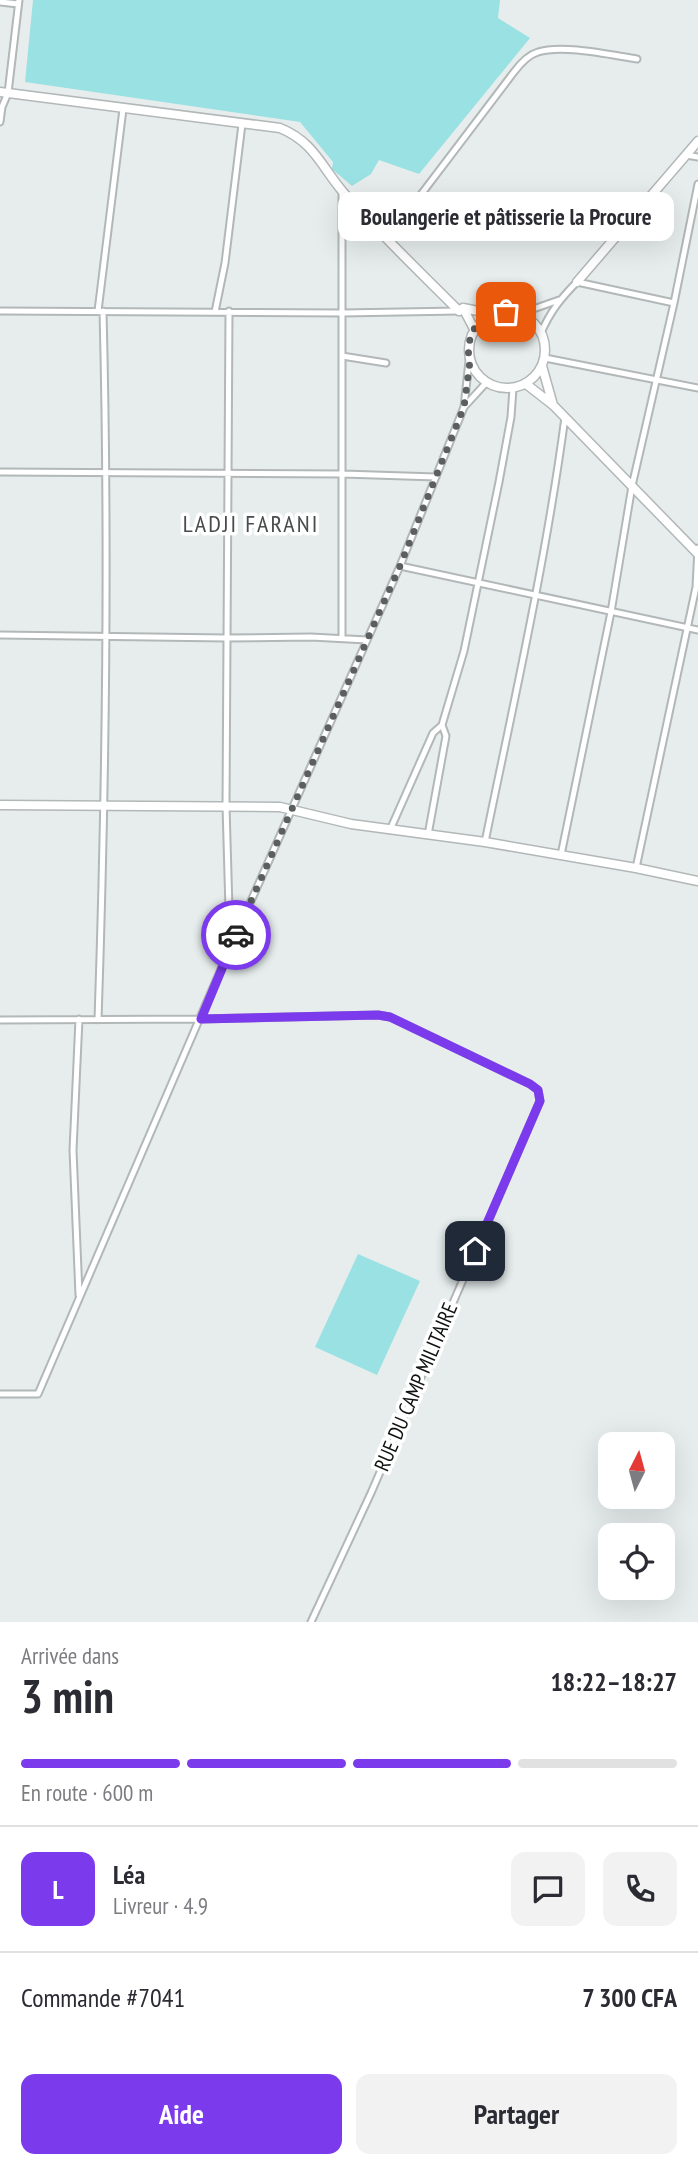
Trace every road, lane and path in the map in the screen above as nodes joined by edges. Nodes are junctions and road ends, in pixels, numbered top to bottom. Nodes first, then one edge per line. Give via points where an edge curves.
1 (0, 2) edge
2 (18, 2) edge
3 (637, 59) dead end
4 (4, 92) edge
5 (123, 109) junction
6 (0, 122) edge
7 (242, 124) junction
8 (698, 141) edge
9 (686, 155) junction
10 (698, 158) edge
11 (698, 184) edge
12 (342, 191) junction
13 (388, 238) junction
14 (577, 282) junction
15 (559, 300) junction
16 (674, 303) junction
17 (461, 310) junction
18 (0, 311) edge
19 (100, 311) junction
20 (229, 311) junction
21 (215, 312) junction
22 (342, 313) junction
23 (493, 314) junction
24 (519, 314) junction
25 (474, 329) junction
26 (541, 334) junction
27 (342, 356) junction
28 (470, 361) junction
29 (386, 362) dead end
30 (543, 362) junction
31 (656, 380) junction
32 (486, 383) junction
33 (526, 384) junction
34 (513, 388) junction
35 (698, 388) edge
36 (554, 405) junction
37 (464, 407) junction
38 (565, 417) junction
39 (0, 472) edge
40 (107, 474) junction
41 (228, 474) junction
42 (343, 474) junction
43 (436, 477) junction
44 (632, 486) junction
45 (698, 552) edge
46 (400, 566) junction
47 (480, 584) junction
48 (537, 595) junction
49 (611, 612) junction
50 (687, 628) junction
51 (698, 630) edge
52 (0, 635) edge
53 (106, 636) junction
54 (226, 638) junction
55 (342, 638) junction
56 (367, 640) junction
57 (442, 724) junction
58 (0, 805) edge
59 (105, 806) junction
60 (226, 806) junction
61 (293, 809) junction
62 (390, 830) junction
63 (428, 835) junction
64 (485, 842) junction
65 (561, 855) junction
66 (636, 868) junction
67 (698, 881) edge
68 (230, 948) junction
69 (79, 1019) junction
70 (201, 1019) junction
71 (0, 1020) edge
72 (98, 1020) junction
73 (79, 1298) junction
74 (0, 1394) edge
75 (311, 1622) edge

1 - 2 street
2 - 4 street
3 - 13 street via 562,49 536,52 522,62
4 - 5 street
4 - 6 street
5 - 7 street
5 - 19 street
7 - 12 street via 280,128 297,135
7 - 21 street
8 - 9 street
9 - 10 street
9 - 14 street
11 - 16 street
12 - 13 street
12 - 22 street
13 - 17 street
14 - 15 street
14 - 16 street
15 - 24 street
15 - 26 street
16 - 31 street
17 - 22 street
17 - 23 street
17 - 25 street
18 - 19 street
19 - 21 street
19 - 40 street
20 - 21 street
20 - 22 street
20 - 41 street
22 - 27 street
23 - 24 street
23 - 25 street
24 - 26 street
25 - 28 street
26 - 30 street
27 - 29 street
27 - 42 street
28 - 32 street
28 - 37 street
30 - 31 street
30 - 33 street
30 - 36 street
31 - 35 street
31 - 44 street
32 - 34 street
32 - 37 street
33 - 34 street
33 - 36 street
34 - 47 street
36 - 38 street
37 - 43 street
38 - 44 street
38 - 48 street
39 - 40 street
40 - 41 street
40 - 53 street
41 - 42 street
41 - 54 street
42 - 43 street
42 - 55 street
43 - 46 street
44 - 45 street
44 - 49 street
45 - 50 street
46 - 47 street
46 - 56 street
47 - 48 street
47 - 57 street
48 - 49 street
48 - 64 street
49 - 50 street
49 - 65 street
50 - 51 street
50 - 66 street
52 - 53 street
53 - 54 street
53 - 59 street
54 - 55 street
54 - 60 street
55 - 56 street
56 - 61 street
57 - 62 street via 433,733
57 - 63 street via 446,736
58 - 59 street
59 - 60 street
59 - 72 street
60 - 61 street
60 - 68 street
61 - 62 street
61 - 68 street
62 - 63 street
63 - 64 street
64 - 65 street
65 - 66 street
66 - 67 street
68 - 70 street
69 - 71 street
69 - 72 street
69 - 73 street via 73,1150
70 - 72 street
70 - 73 street
70 - 75 street, RUE DU CAMP MILITAIRE via 390,1017 538,1090 540,1101
73 - 74 street via 38,1394

